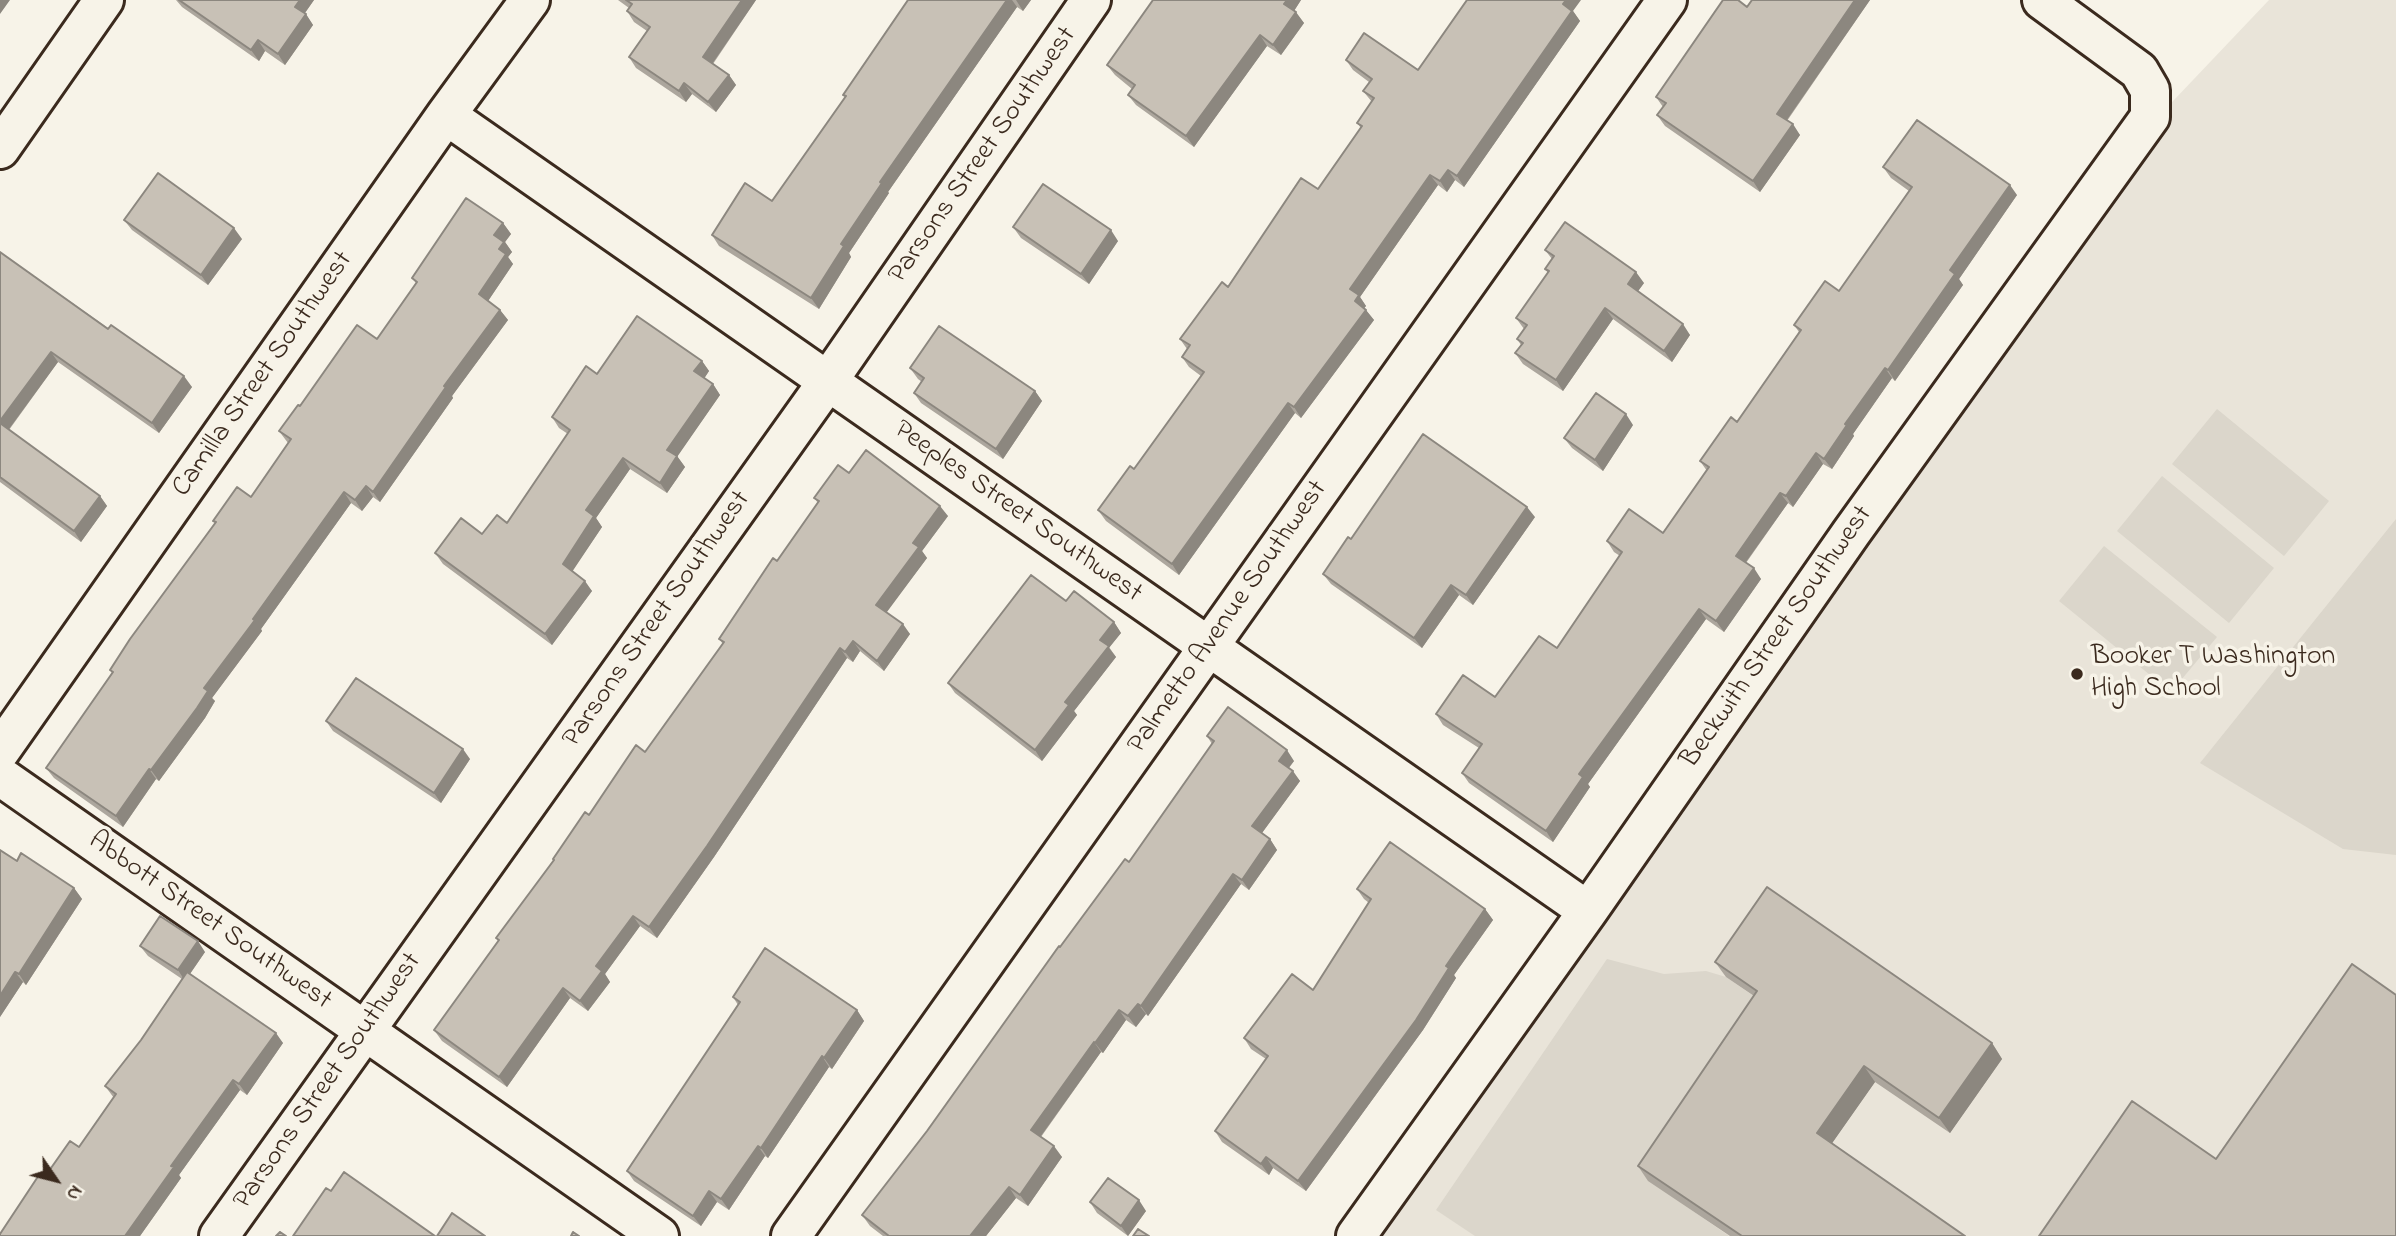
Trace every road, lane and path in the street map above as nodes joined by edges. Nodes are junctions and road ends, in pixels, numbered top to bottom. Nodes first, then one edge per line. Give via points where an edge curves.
1 (104, 0) edge
2 (530, 0) edge
3 (1091, 0) edge
4 (1667, 0) edge
5 (2042, 0) edge
6 (446, 115) junction
7 (0, 149) edge
8 (828, 381) junction
9 (1209, 647) junction
10 (0, 751) edge
11 (0, 776) edge
12 (1588, 911) junction
13 (365, 1031) junction
14 (1362, 1234) edge
15 (219, 1236) edge
16 (659, 1236) edge
17 (791, 1236) edge

1 - 7 street
2 - 6 street, Camilla Street Southwest
3 - 8 street, Parsons Street Southwest
4 - 9 street, Palmetto Avenue Southwest
5 - 12 street, Beckwith Street Southwest via 2139,71 2150,90 2150,117 1851,533
6 - 8 street, Peeples Street Southwest
6 - 10 street, Camilla Street Southwest
8 - 9 street, Peeples Street Southwest
8 - 13 street, Parsons Street Southwest
9 - 12 street, Peeples Street Southwest
9 - 17 street, Palmetto Avenue Southwest
11 - 13 street, Abbott Street Southwest
12 - 14 street, Beckwith Street Southwest
13 - 15 street, Parsons Street Southwest
13 - 16 street, Abbott Street Southwest

